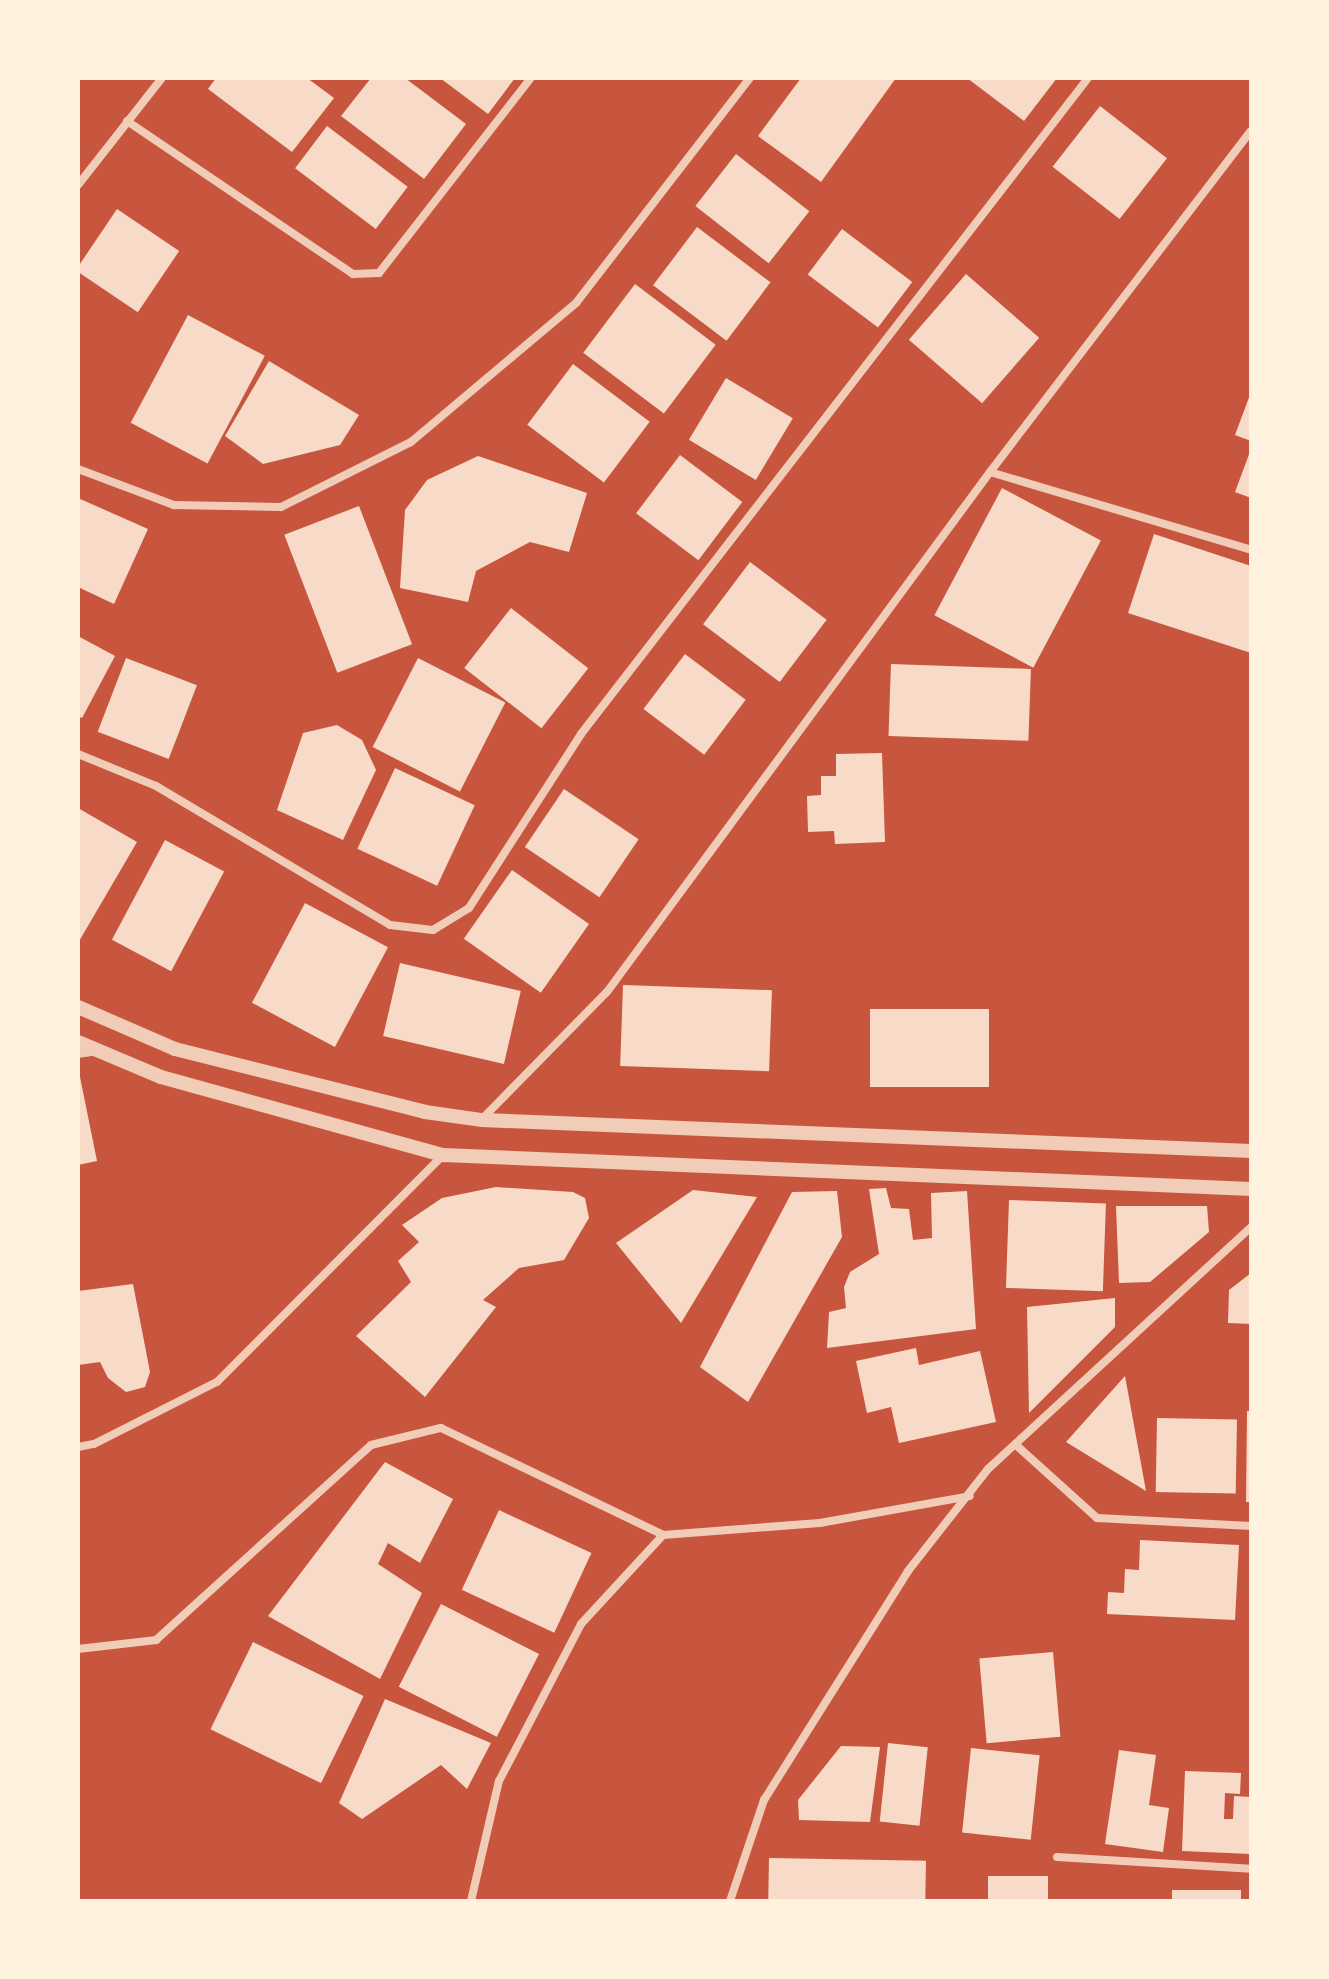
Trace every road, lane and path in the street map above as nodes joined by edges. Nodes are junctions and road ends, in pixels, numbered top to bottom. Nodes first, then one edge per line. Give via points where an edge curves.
1 (162, 78) edge
2 (531, 78) edge
3 (750, 78) edge
4 (1088, 78) edge
5 (127, 121) junction
6 (1251, 131) edge
7 (78, 185) edge
8 (78, 469) edge
9 (990, 472) junction
10 (1251, 550) edge
11 (78, 754) edge
12 (78, 1007) edge
13 (78, 1042) edge
14 (97, 1051) junction
15 (78, 1054) edge
16 (482, 1120) junction
17 (1251, 1151) edge
18 (443, 1155) junction
19 (1251, 1189) edge
20 (1251, 1227) edge
21 (1016, 1445) junction
22 (78, 1447) edge
23 (970, 1496) junction
24 (1251, 1526) edge
25 (663, 1535) junction
26 (78, 1649) edge
27 (1057, 1857) dead end
28 (1251, 1869) edge
29 (471, 1901) edge
30 (730, 1901) edge

1 - 5 street
2 - 5 street via 379,273 353,274
3 - 8 street via 576,303 411,442 281,507 174,505
4 - 11 street via 581,734 469,908 433,930 390,925 156,786
5 - 7 street
6 - 9 street
9 - 10 street
9 - 16 street via 607,992
12 - 16 street via 175,1049 425,1112
13 - 14 street
14 - 15 street
14 - 18 street via 161,1077
16 - 17 street
18 - 19 street
18 - 22 street via 217,1382 94,1444
20 - 21 street
21 - 23 street via 988,1469
21 - 24 street via 1097,1518
23 - 25 street via 820,1523
23 - 30 street via 908,1571 764,1800
25 - 26 street via 441,1428 371,1445 156,1640
25 - 29 street via 581,1624 499,1781
27 - 28 street

